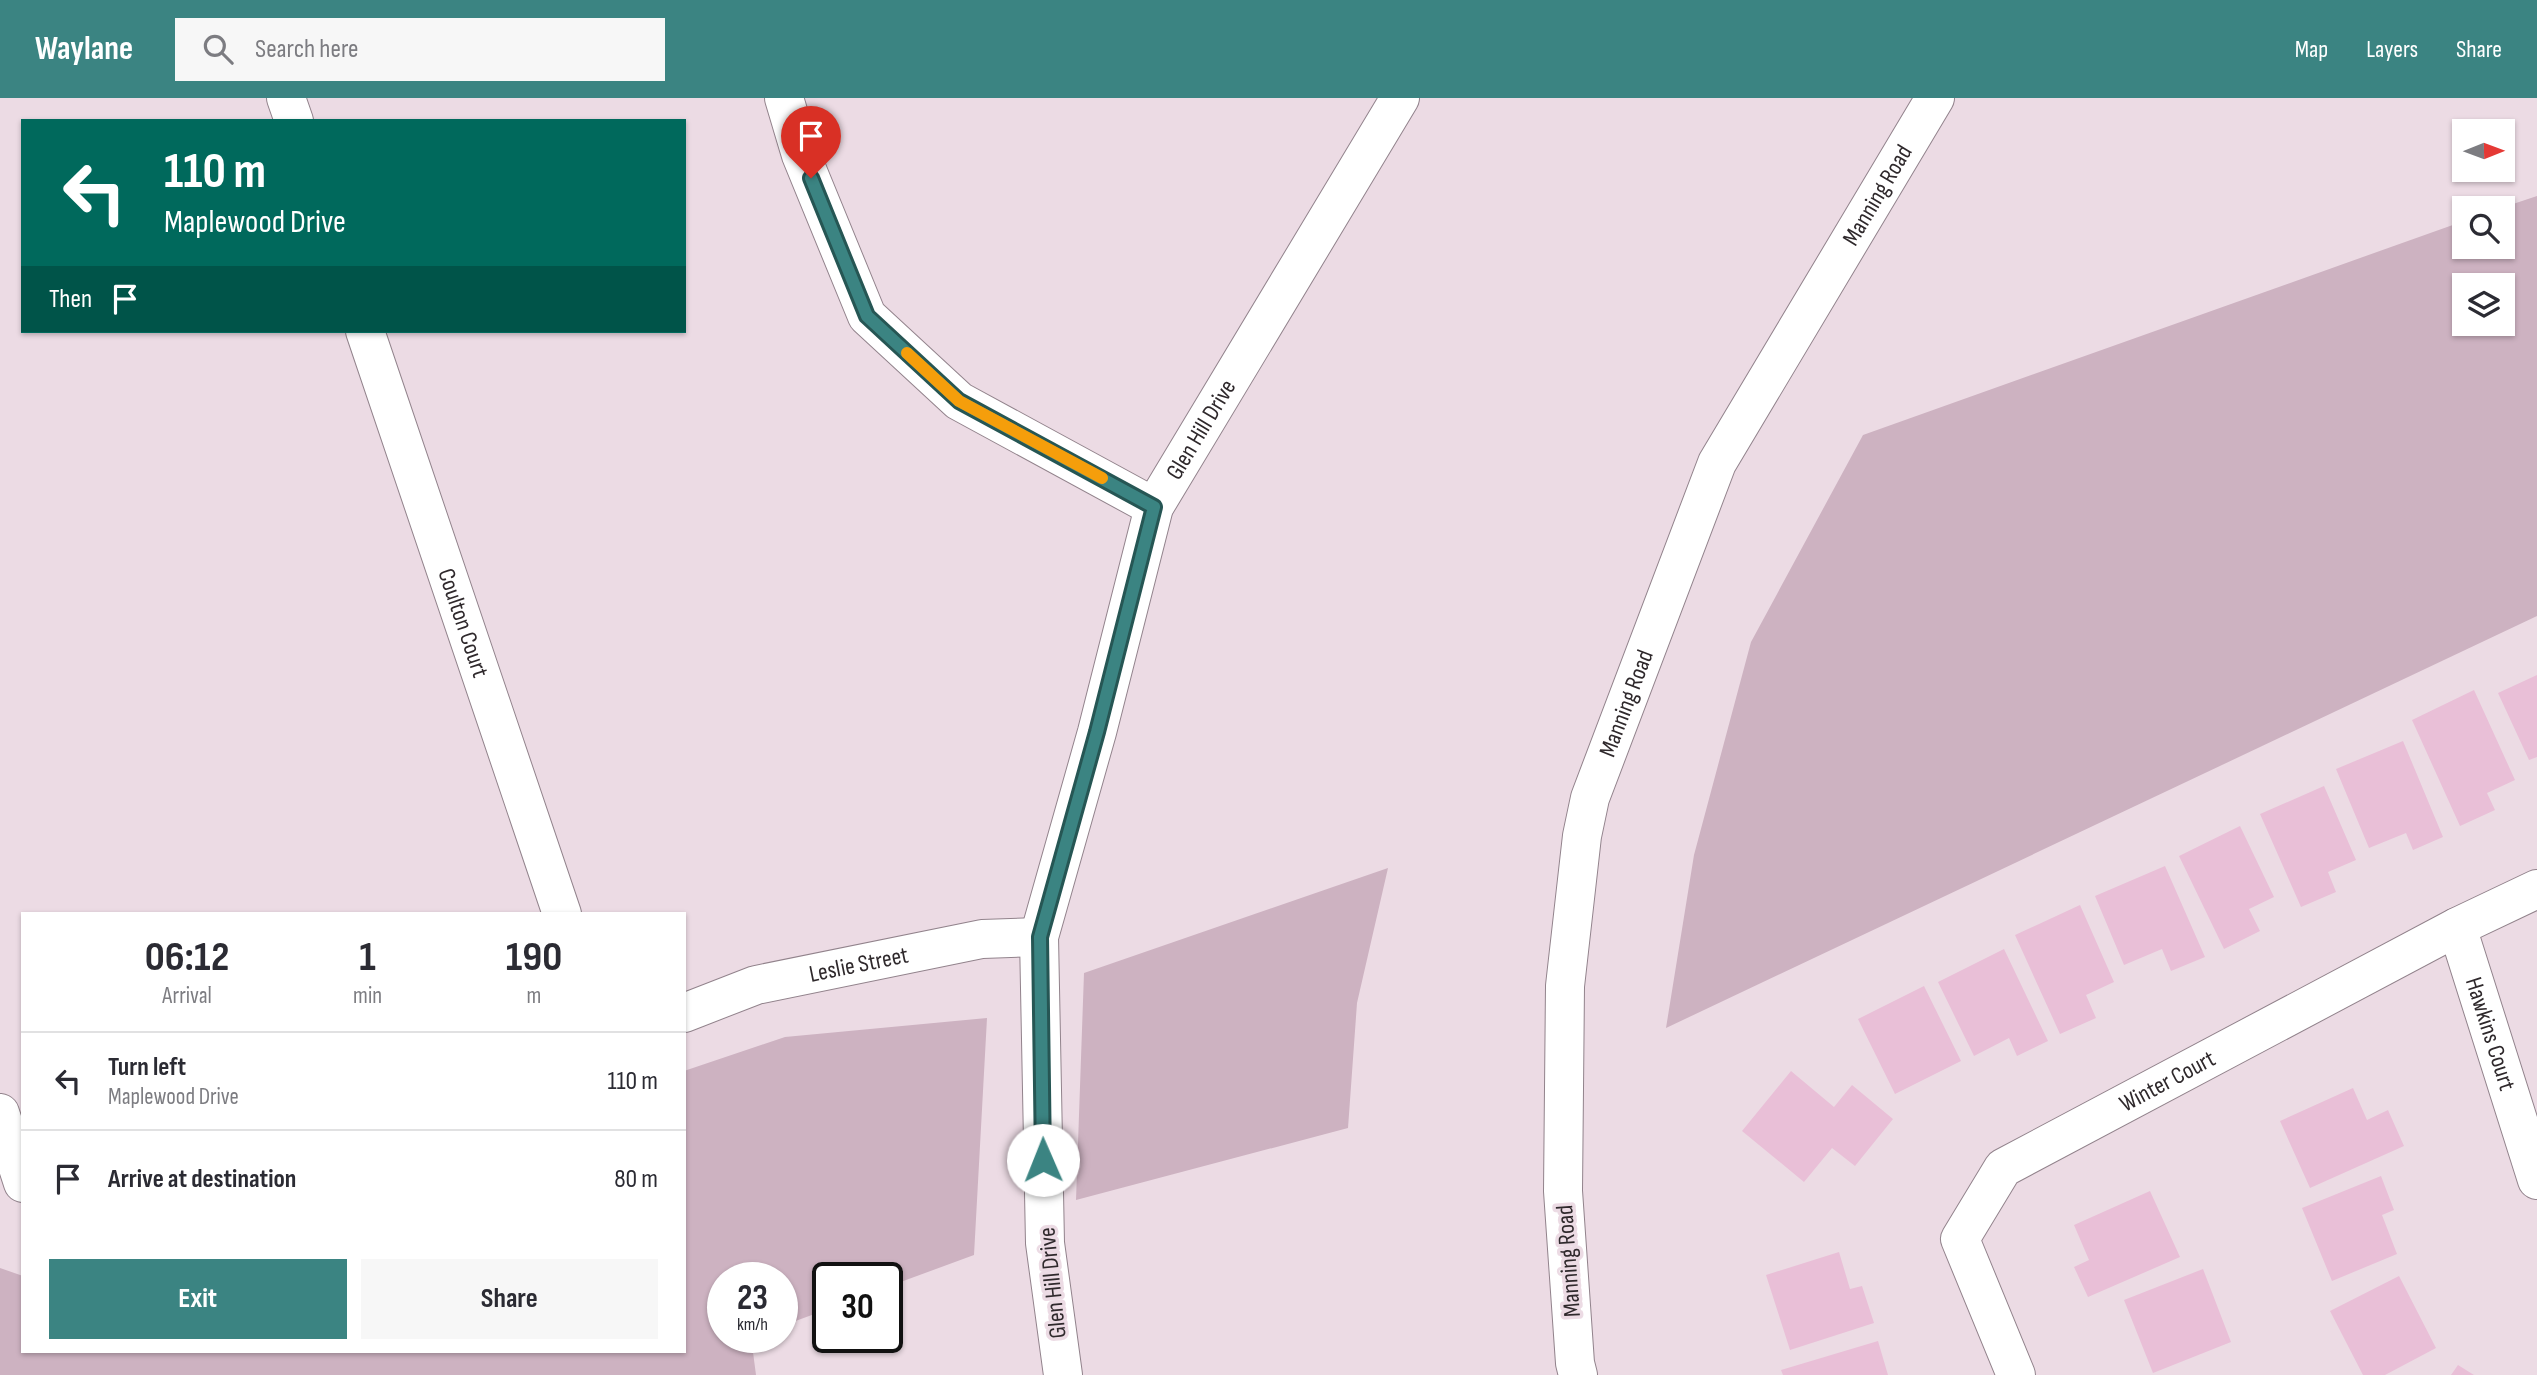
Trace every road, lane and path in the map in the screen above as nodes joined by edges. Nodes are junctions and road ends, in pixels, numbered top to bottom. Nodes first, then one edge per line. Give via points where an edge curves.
1 (286, 98) edge
2 (784, 98) edge
3 (1400, 98) edge
4 (1935, 98) edge
5 (293, 119) edge
6 (366, 333) edge
7 (1154, 507) junction
8 (2537, 889) edge
9 (561, 912) edge
10 (2457, 927) junction
11 (1040, 937) junction
12 (686, 1012) edge
13 (0, 1113) edge
14 (21, 1177) edge
15 (2537, 1180) edge
16 (1063, 1375) edge
17 (1578, 1375) edge
18 (2016, 1375) edge

1 - 5 street
2 - 7 street via 801,155 867,316 959,401
3 - 7 street, Glen Hill Drive
4 - 17 street, Manning Road via 1717,463 1590,798 1565,986 1563,1191
6 - 9 street, Coulton Court
7 - 11 street, Glen Hill Drive
8 - 10 street, Winter Court
10 - 15 street, Hawkins Court
10 - 18 street, Winter Court via 2003,1167 1960,1239
11 - 12 street, Leslie Street via 982,939 755,985
11 - 16 street, Glen Hill Drive via 1045,1243
13 - 14 street

